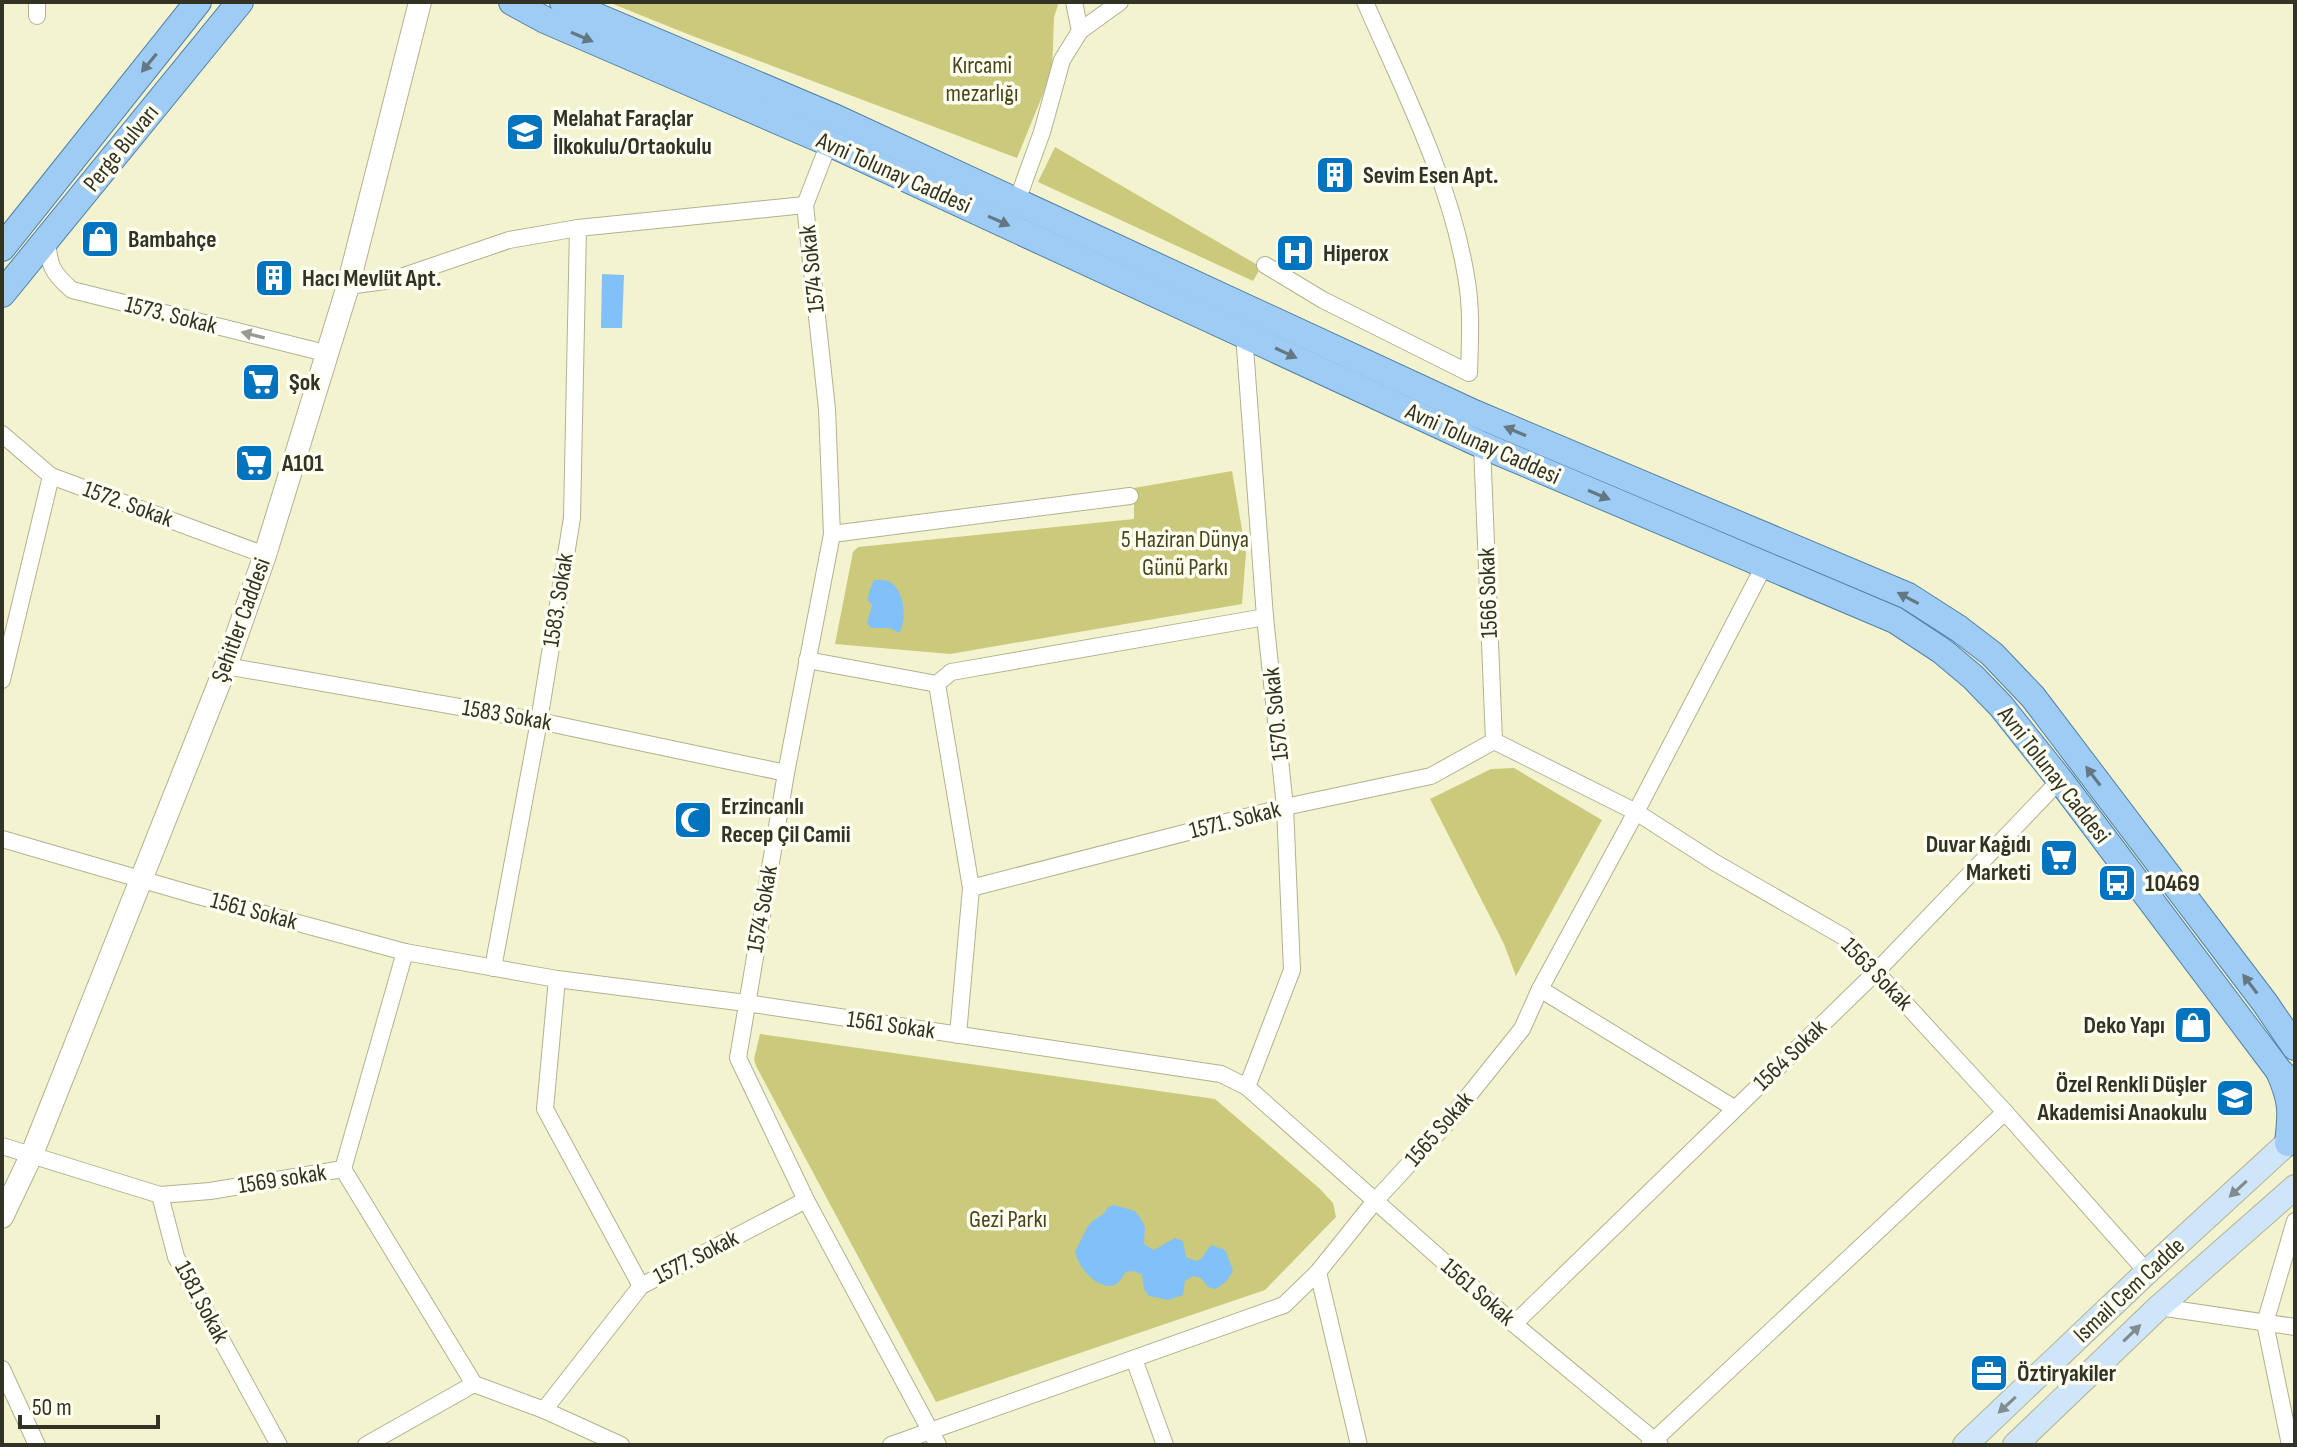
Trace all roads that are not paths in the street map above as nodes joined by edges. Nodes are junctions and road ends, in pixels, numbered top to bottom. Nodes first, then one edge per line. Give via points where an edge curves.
1 (198, 2) edge
2 (240, 2) edge
3 (420, 2) edge
4 (512, 2) edge
5 (563, 2) edge
6 (1074, 2) edge
7 (1120, 2) edge
8 (1365, 2) edge
9 (1080, 31) junction
10 (829, 143) junction
11 (1017, 201) junction
12 (805, 205) junction
13 (578, 228) junction
14 (47, 238) junction
15 (2, 248) edge
16 (1265, 265) dead end
17 (348, 286) junction
18 (2, 294) edge
19 (1244, 334) junction
20 (329, 354) junction
21 (2, 434) edge
22 (1482, 445) junction
23 (51, 476) junction
24 (1130, 496) dead end
25 (832, 534) junction
26 (265, 555) junction
27 (1764, 566) junction
28 (1265, 617) junction
29 (807, 660) junction
30 (226, 666) junction
31 (2, 680) edge
32 (937, 684) junction
33 (539, 721) junction
34 (1494, 741) junction
35 (786, 773) junction
36 (2060, 780) junction
37 (1285, 807) junction
38 (1636, 812) junction
39 (2, 839) edge
40 (140, 879) junction
41 (971, 888) junction
42 (405, 952) junction
43 (493, 968) junction
44 (1877, 971) junction
45 (557, 979) junction
46 (1540, 989) junction
47 (746, 1003) junction
48 (958, 1035) junction
49 (2295, 1047) edge
50 (2287, 1078) edge
51 (1247, 1087) junction
52 (1734, 1108) junction
53 (2005, 1112) junction
54 (2291, 1140) edge
55 (2, 1146) edge
56 (32, 1154) junction
57 (343, 1169) junction
58 (2295, 1188) edge
59 (160, 1195) junction
60 (806, 1200) junction
61 (1375, 1201) junction
62 (2, 1217) edge
63 (2295, 1221) edge
64 (1318, 1272) junction
65 (2147, 1272) junction
66 (641, 1286) junction
67 (2159, 1307) junction
68 (2265, 1323) junction
69 (1514, 1324) junction
70 (2295, 1327) edge
71 (1134, 1359) junction
72 (2, 1369) edge
73 (474, 1384) junction
74 (544, 1410) junction
75 (935, 1438) edge
76 (1655, 1444) edge
77 (37, 1445) edge
78 (279, 1445) edge
79 (366, 1445) edge
80 (621, 1445) edge
81 (891, 1445) edge
82 (1165, 1445) edge
83 (1359, 1445) edge
84 (1965, 1445) edge
85 (2015, 1445) edge
86 (2290, 1445) edge

1 -> 15 main road, Perge Bulvarı
2 - 14 main road, Perge Bulvarı
3 - 17 street, Şehitler Caddesi
4 -> 10 main road, Avni Tolunay Caddesi
5 - 11 main road, Avni Tolunay Caddesi
6 - 9 street
7 - 9 street
8 - 16 street via 1428,146 1455,225 1470,306 1469,373
9 - 11 street via 1062,60
10 - 12 street, 1574 Sokak
10 -> 19 main road, Avni Tolunay Caddesi
49 -> 11 main road, Avni Tolunay Caddesi via 2033,697 1958,628 1908,596 1474,413
12 - 13 street
12 - 25 street, 1574 Sokak via 827,409
13 - 17 street via 509,240 392,280
13 - 33 street, 1583. Sokak via 572,518
14 - 18 main road, Perge Bulvarı
20 -> 14 street, 1573. Sokak via 72,290 49,263
17 - 20 street, Şehitler Caddesi
19 -> 22 main road, Avni Tolunay Caddesi
19 - 28 street, 1570. Sokak
20 - 26 street, Şehitler Caddesi
21 - 23 street, 1572. Sokak
22 -> 27 main road, Avni Tolunay Caddesi
22 - 34 street, 1566 Sokak
23 - 26 street, 1572. Sokak
23 - 31 street
24 - 25 street
25 - 29 street, 1574 Sokak
26 - 30 street, Şehitler Caddesi
27 - 36 main road, Avni Tolunay Caddesi via 1895,620 1942,651 2001,706
27 - 38 street, 1565 Sokak
28 - 32 street via 951,672
28 - 37 street, 1570. Sokak
29 - 32 street
29 - 35 street, 1574 Sokak
30 - 33 street, 1583 Sokak
30 - 40 street, Şehitler Caddesi
32 - 41 street
33 - 35 street, 1583 Sokak
33 - 43 street, 1583. Sokak
34 - 37 street, 1571. Sokak via 1431,776
34 - 38 street, 1563 Sokak
35 - 47 street, 1574 Sokak
36 - 44 street, 1564 Sokak
36 - 50 main road, Avni Tolunay Caddesi
37 - 41 street, 1571. Sokak
37 - 51 street, 1570. Sokak via 1292,970
38 - 44 street, 1563 Sokak via 1844,937
38 - 46 street, 1565 Sokak
39 - 40 street, 1561 Sokak
40 - 42 street, 1561 Sokak
40 - 56 street, Şehitler Caddesi
41 - 48 street
42 - 43 street, 1561 Sokak
42 - 57 street, 1569 sokak
43 - 45 street, 1561 Sokak
44 - 52 street, 1564 Sokak
44 - 53 street, 1563 Sokak
45 - 47 street, 1561 Sokak
45 - 66 street via 545,1109
46 - 52 street
46 - 61 street, 1565 Sokak via 1522,1029
47 - 48 street, 1561 Sokak
47 - 60 street, 1574 Sokak via 738,1058
48 - 51 street, 1561 Sokak via 1221,1074
50 - 54 main road, Avni Tolunay Caddesi
51 - 61 street, 1561 Sokak
52 - 69 street, 1564 Sokak
53 - 65 street, 1563 Sokak
53 - 76 street
54 -> 65 main road, Ismail Cem Cadde
55 - 56 street, 1569 sokak
56 - 59 street, 1569 sokak
56 - 62 street, Şehitler Caddesi
57 - 59 street, 1569 sokak
57 - 73 street
58 - 67 main road, Ismail Cem Cadde
59 - 78 street, 1581 Sokak via 176,1257
60 - 66 street, 1577. Sokak
60 - 75 street, 1574 Sokak
61 - 64 street, 1565 Sokak
61 - 69 street, 1561 Sokak
63 - 68 street
64 - 71 street, 1565 Sokak via 1284,1305
64 - 83 street
65 -> 84 main road, Ismail Cem Cadde
66 - 74 street, 1577. Sokak
67 - 68 street
85 -> 67 main road, Ismail Cem Cadde
68 - 70 street
68 - 86 street
69 - 76 street, 1561 Sokak
71 - 75 street, 1565 Sokak
71 - 82 street
72 - 77 street
73 - 74 street
73 - 79 street
74 - 80 street
75 - 81 street, 1565 Sokak

